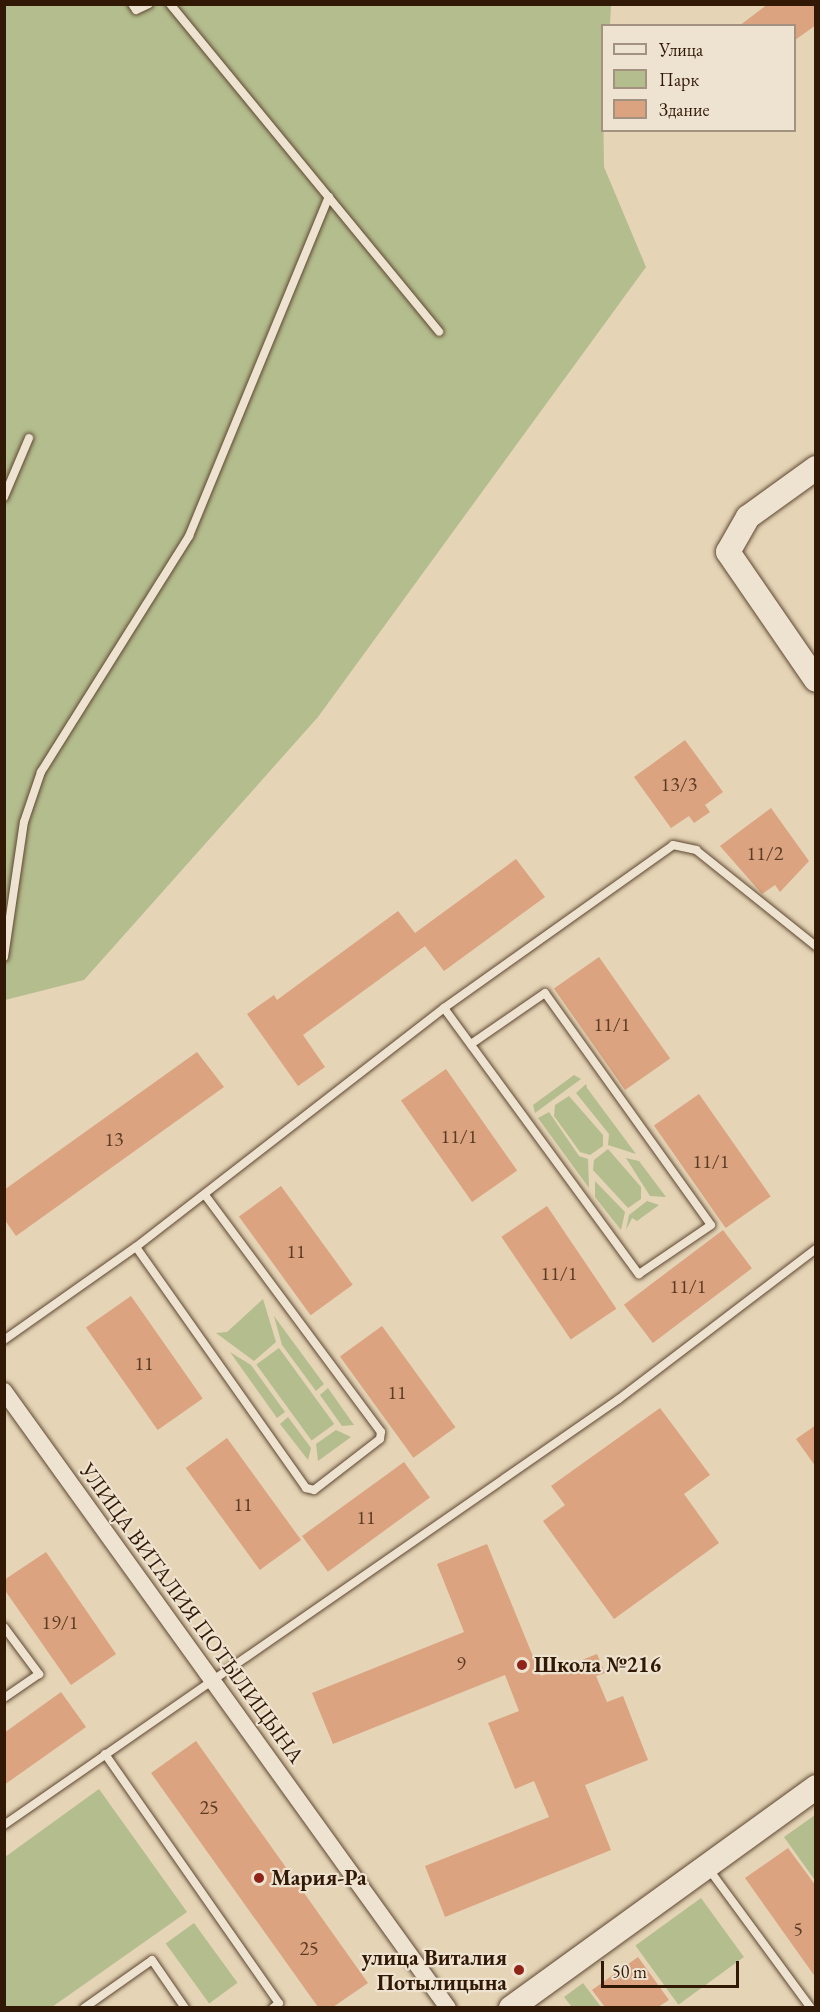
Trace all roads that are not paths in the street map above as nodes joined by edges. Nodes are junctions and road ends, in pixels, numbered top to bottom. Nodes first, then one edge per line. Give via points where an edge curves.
1 (132, 4) edge
2 (149, 4) edge
3 (170, 4) edge
4 (329, 197) junction
5 (439, 332) dead end
6 (30, 438) dead end
7 (816, 468) edge
8 (4, 496) edge
9 (816, 681) edge
10 (816, 946) edge
11 (4, 957) edge
12 (444, 1008) junction
13 (471, 1044) junction
14 (205, 1195) junction
15 (136, 1247) junction
16 (816, 1250) edge
17 (4, 1340) edge
18 (4, 1391) edge
19 (4, 1627) edge
20 (213, 1681) junction
21 (4, 1698) edge
22 (105, 1754) junction
23 (816, 1787) edge
24 (4, 1825) edge
25 (708, 1867) junction
26 (84, 2007) edge
27 (185, 2007) edge
28 (273, 2007) edge
29 (448, 2007) edge
30 (511, 2007) edge
31 (811, 2007) edge

1 - 2 lane via 136,10
3 - 4 lane
4 - 5 lane
4 - 11 lane via 189,536 41,772 24,822
6 - 8 lane
7 - 9 street via 748,517 728,552
10 - 12 lane via 696,850 673,846
12 - 13 lane
12 - 14 lane
13 - 13 lane via 545,993 711,1225 639,1274
14 - 15 lane
14 - 15 lane via 381,1432 380,1439 314,1490 306,1488
15 - 17 lane
16 - 20 lane via 620,1398
18 - 20 street, УЛИЦА ВИТАЛИЯ ПОТЫЛИЦЫНА
19 - 21 lane via 39,1674
20 - 22 lane
20 - 29 street, УЛИЦА ВИТАЛИЯ ПОТЫЛИЦЫНА
22 - 24 lane
22 - 28 lane via 279,2003
23 - 25 street
25 - 30 street
25 - 31 lane
26 - 27 lane via 152,1960

